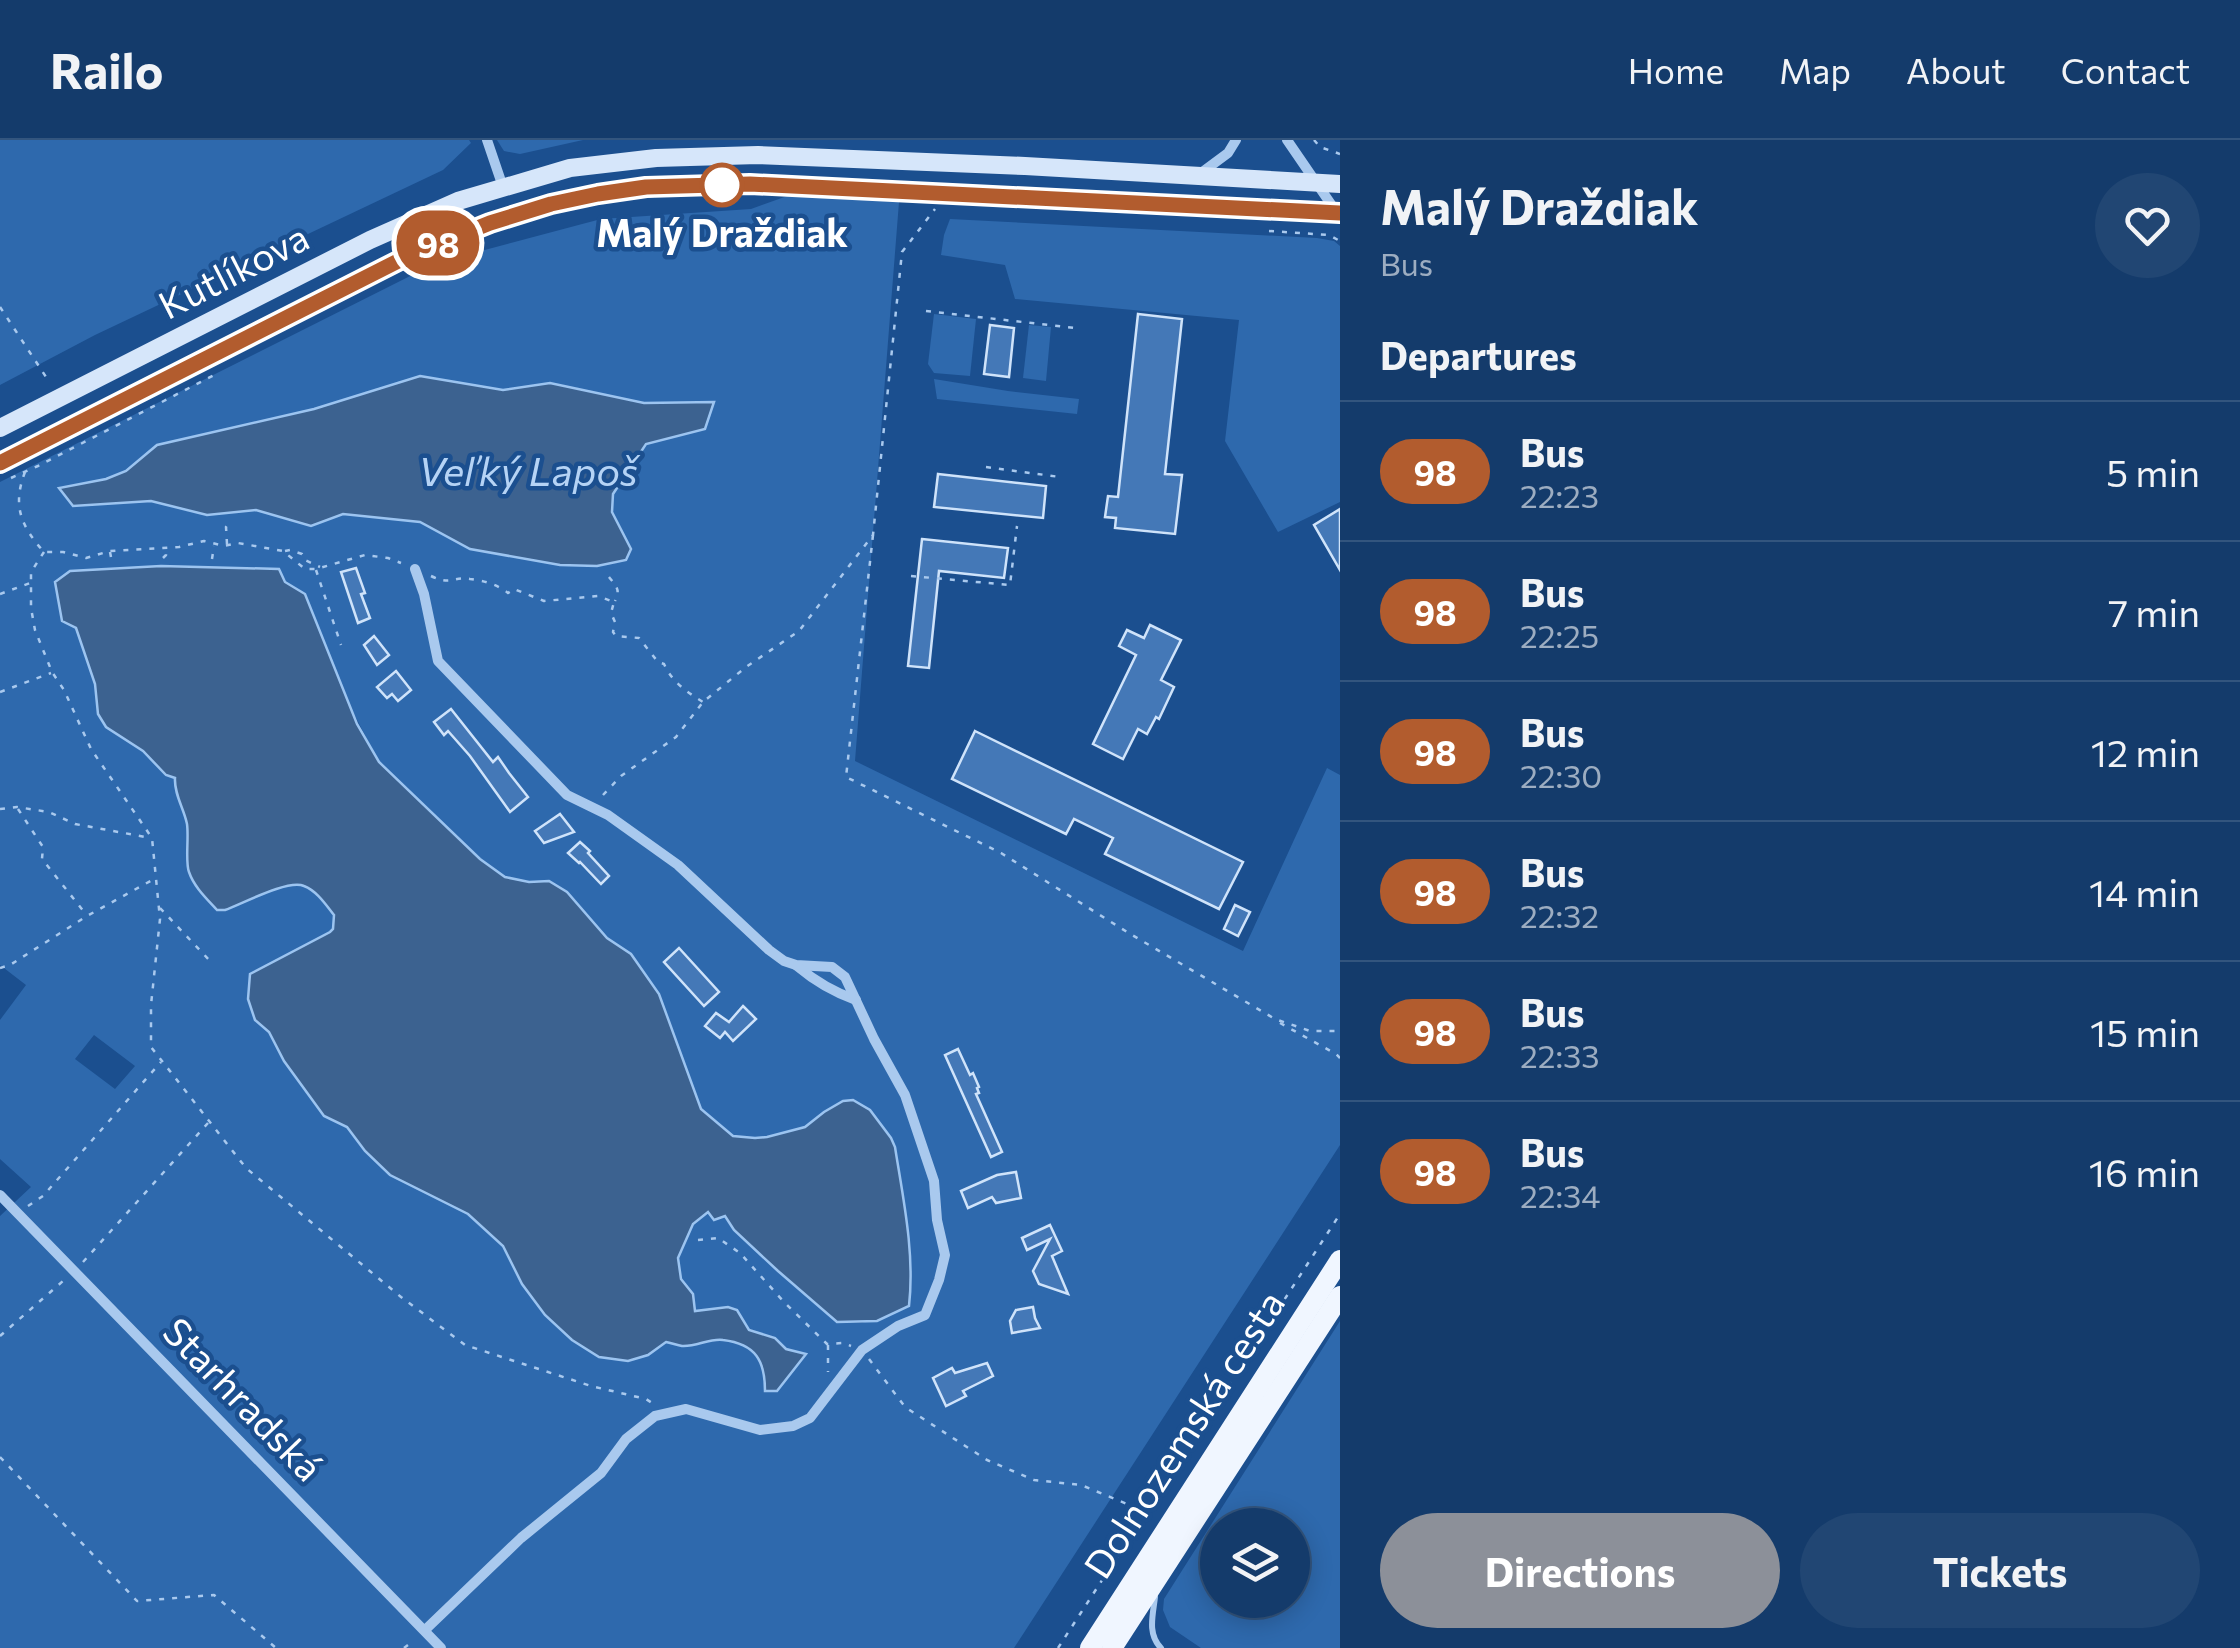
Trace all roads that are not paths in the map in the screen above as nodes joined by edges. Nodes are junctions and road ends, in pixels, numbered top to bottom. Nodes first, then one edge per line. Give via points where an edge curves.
1 (488, 140) edge
2 (1236, 140) edge
3 (1288, 140) edge
4 (1196, 177) junction
5 (1318, 183) junction
6 (1340, 184) edge
7 (503, 187) junction
8 (1339, 214) edge
9 (513, 216) junction
10 (0, 428) edge
11 (0, 463) edge
12 (415, 569) road end
13 (796, 966) junction
14 (856, 1000) junction
15 (0, 1195) edge
16 (1340, 1260) edge
17 (1340, 1296) edge
18 (1157, 1578) junction
19 (426, 1630) junction
20 (440, 1648) edge
21 (1090, 1648) edge
22 (1112, 1648) edge
23 (1161, 1648) edge

1 - 7 street
2 - 4 street
3 - 5 street
4 - 5 main road, Kutlíkova
4 - 7 main road, Kutlíkova via 734,155 615,162
5 - 6 main road, Kutlíkova
5 - 8 street
7 - 9 main road
7 - 10 main road, Kutlíkova via 370,240
8 - 9 main road, Kutlíkova via 750,184 632,188
9 - 11 main road, Kutlíkova via 406,257
12 - 13 street via 438,660 567,796 608,815 678,865 769,950
13 - 14 street
13 - 14 street via 832,967 846,977
14 - 19 street via 904,1095 934,1182 945,1255 925,1315 862,1350 810,1418 793,1426 760,1430 686,1409 655,1416
15 - 19 street, Starhradská
16 - 21 main road, Dolnozemská cesta
17 - 18 main road, Dolnozemská cesta
18 - 22 main road, Dolnozemská cesta
18 - 23 lane via 1152,1626
19 - 20 street, Starhradská

